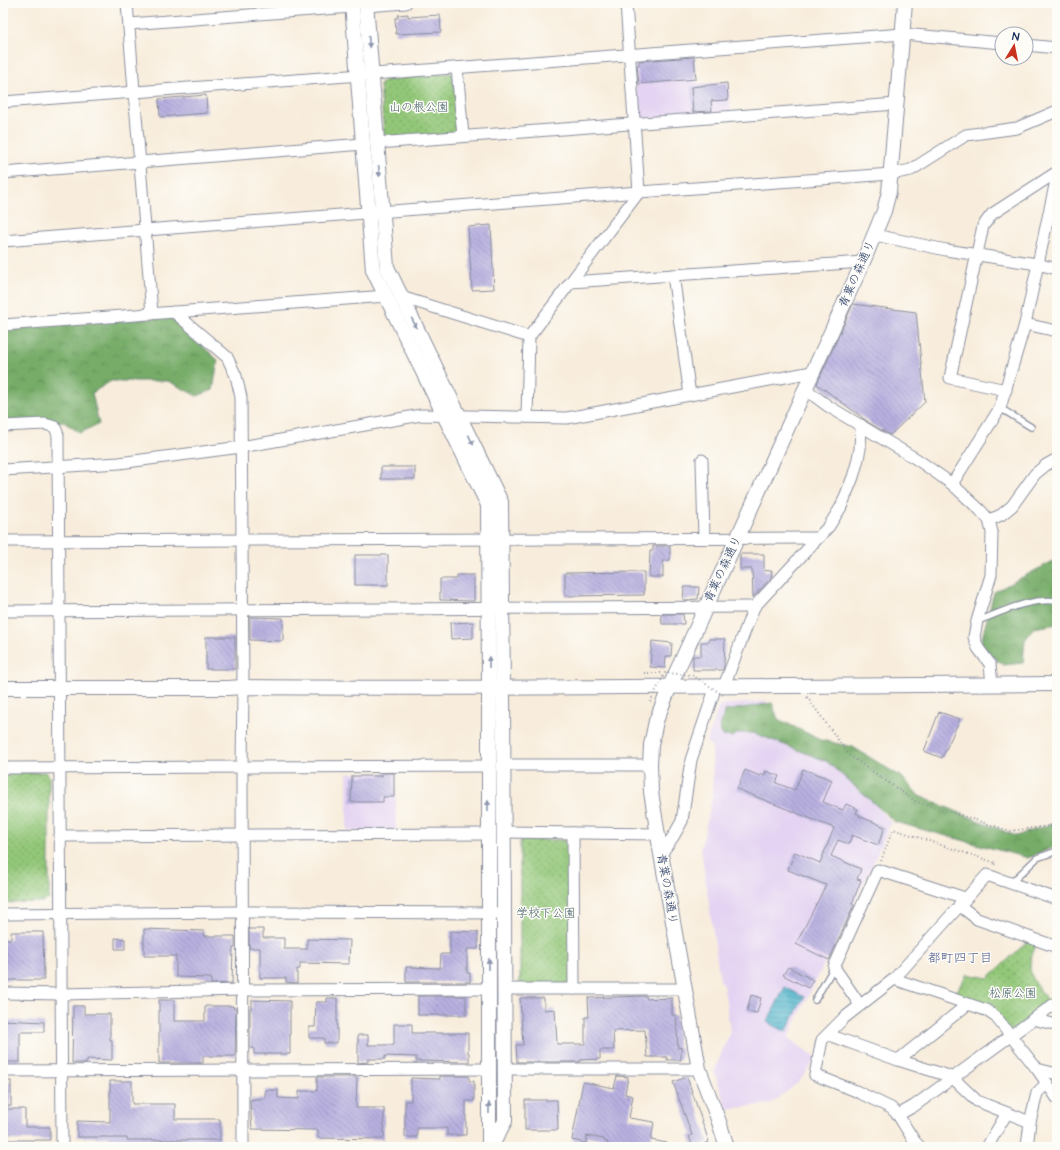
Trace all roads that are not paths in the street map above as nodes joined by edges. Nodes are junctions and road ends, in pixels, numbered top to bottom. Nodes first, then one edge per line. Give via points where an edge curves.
1 (127, 3) edge
2 (406, 3) edge
3 (626, 3) edge
4 (905, 3) edge
5 (359, 5) edge
6 (129, 24) junction
7 (903, 34) junction
8 (994, 42) edge
9 (1034, 46) edge
10 (1057, 48) edge
11 (630, 55) junction
12 (457, 68) junction
13 (365, 75) junction
14 (135, 92) junction
15 (3, 102) edge
16 (896, 104) junction
17 (1057, 111) edge
18 (634, 123) junction
19 (463, 136) junction
20 (370, 144) junction
21 (140, 162) junction
22 (1057, 172) edge
23 (3, 173) edge
24 (891, 174) junction
25 (1057, 176) edge
26 (639, 192) junction
27 (1054, 209) edge
28 (375, 212) junction
29 (145, 230) junction
30 (875, 235) junction
31 (3, 241) edge
32 (976, 256) junction
33 (864, 262) junction
34 (1037, 264) junction
35 (1057, 269) edge
36 (673, 275) junction
37 (571, 282) junction
38 (386, 296) junction
39 (401, 297) junction
40 (174, 312) junction
41 (152, 314) junction
42 (1024, 324) junction
43 (3, 325) edge
44 (1057, 331) edge
45 (529, 337) junction
46 (812, 372) junction
47 (805, 389) junction
48 (1006, 390) junction
49 (690, 395) junction
50 (1000, 408) junction
51 (444, 415) junction
52 (459, 416) junction
53 (527, 417) junction
54 (861, 425) junction
55 (3, 426) edge
56 (1031, 427) dead end
57 (241, 448) junction
58 (1057, 459) edge
59 (702, 460) dead end
60 (58, 466) junction
61 (3, 470) edge
62 (952, 484) junction
63 (989, 520) junction
64 (704, 538) junction
65 (737, 538) junction
66 (818, 538) junction
67 (494, 539) junction
68 (59, 540) junction
69 (241, 540) junction
70 (3, 541) edge
71 (1057, 601) edge
72 (754, 607) junction
73 (495, 608) junction
74 (705, 608) junction
75 (242, 610) junction
76 (3, 611) edge
77 (59, 611) junction
78 (977, 621) junction
79 (992, 684) junction
80 (1057, 684) edge
81 (670, 686) junction
82 (243, 687) junction
83 (3, 688) edge
84 (60, 688) junction
85 (489, 688) junction
86 (504, 688) junction
87 (721, 689) junction
88 (504, 765) junction
89 (650, 765) junction
90 (488, 766) junction
91 (242, 767) junction
92 (3, 768) edge
93 (60, 768) junction
94 (504, 832) junction
95 (573, 833) junction
96 (488, 834) junction
97 (658, 834) junction
98 (242, 835) junction
99 (60, 836) junction
100 (1057, 851) edge
101 (661, 854) junction
102 (1011, 883) junction
103 (1057, 899) edge
104 (962, 901) junction
105 (242, 912) junction
106 (61, 913) junction
107 (489, 913) junction
108 (504, 913) junction
109 (3, 914) edge
110 (1057, 947) edge
111 (834, 967) junction
112 (894, 979) junction
113 (489, 989) junction
114 (504, 989) junction
115 (574, 989) junction
116 (684, 989) junction
117 (243, 990) junction
118 (3, 993) edge
119 (61, 994) junction
120 (815, 1000) dead end
121 (1057, 1002) edge
122 (968, 1004) junction
123 (860, 1006) junction
124 (1033, 1019) junction
125 (1057, 1025) edge
126 (829, 1035) junction
127 (1010, 1036) junction
128 (898, 1060) junction
129 (489, 1069) junction
130 (505, 1069) junction
131 (699, 1069) junction
132 (1037, 1069) junction
133 (243, 1070) junction
134 (62, 1071) junction
135 (3, 1072) edge
136 (1057, 1074) edge
137 (952, 1077) junction
138 (1047, 1083) junction
139 (1057, 1098) edge
140 (1007, 1113) junction
141 (898, 1115) junction
142 (1030, 1122) junction
143 (62, 1147) edge
144 (243, 1147) edge
145 (490, 1147) edge
146 (727, 1147) edge
147 (920, 1147) edge
148 (987, 1147) edge
149 (1027, 1147) edge

1 - 6 street
2 - 5 street
3 - 11 street
4 - 7 street, 青葉の森通り
5 - 6 street
5 - 13 street
6 - 14 street
7 - 8 street
7 - 11 street
7 - 16 street, 青葉の森通り
9 - 10 street
11 - 12 street
11 - 18 street
12 - 13 street
12 - 19 street
13 - 14 street
13 - 20 street
14 - 15 street
14 - 21 street
16 - 18 street
16 - 24 street, 青葉の森通り
17 - 24 street via 1017,128 966,135 911,170
18 - 19 street
18 - 26 street
19 - 20 street
20 - 21 street
20 - 28 street
21 - 23 street
21 - 29 street
22 - 32 street via 992,214 983,226
24 - 26 street
24 - 30 street, 青葉の森通り via 889,192
25 - 27 street
26 - 28 street
26 - 37 street
27 - 34 street
28 - 29 street
28 - 38 street via 373,270
28 - 39 street via 387,267
29 - 31 street
29 - 41 street
30 - 32 street
30 - 33 street, 青葉の森通り
32 - 34 street
32 - 48 street via 950,378
33 - 36 street
33 - 46 street, 青葉の森通り
34 - 35 street
34 - 42 street
36 - 37 street
36 - 49 street
37 - 45 street
38 - 40 street
38 - 51 street
39 - 45 street
39 -> 52 street
40 - 41 street
40 - 57 street via 227,356 236,376 241,397
41 - 43 street
42 - 44 street
42 - 48 street
45 - 53 street
46 - 47 street, 青葉の森通り
46 - 49 street
47 - 54 street
47 - 65 street, 青葉の森通り
48 - 50 street
49 - 53 street via 567,418
50 - 56 lane
50 - 62 street
51 - 52 street
51 - 57 street via 421,415
51 - 67 street via 488,506
52 - 53 street
52 -> 67 street via 501,502
54 - 62 street
54 - 66 street via 860,449 854,477 841,507
55 - 60 street via 54,426 58,435
57 - 60 street via 119,463
57 - 69 street
58 - 63 street via 1035,474 1012,506
59 - 64 street
60 - 61 street
60 - 68 street
62 - 63 street
63 - 78 street via 992,532 991,575
64 - 65 street
64 - 67 street
65 - 66 street
65 - 74 street, 青葉の森通り
66 - 72 street
67 - 69 street
67 - 73 street
68 - 69 street
68 - 70 street
68 - 77 street
69 - 75 street
71 - 78 lane via 1027,602
72 - 74 street
72 - 87 street
73 - 74 street
73 - 75 street
85 -> 73 street
73 - 86 street
74 - 81 street, 青葉の森通り
75 - 77 street
75 - 82 street
76 - 77 street
77 - 84 street
78 - 79 street via 974,638 990,664
79 - 80 street
79 - 87 street via 802,685
81 - 86 street
81 - 87 street
81 - 89 street, 青葉の森通り via 656,721
82 - 84 street
82 - 85 street
82 - 91 street
83 - 84 street
84 - 93 street
85 - 86 street
85 - 90 street
86 - 88 street
87 - 101 street via 691,760 682,821
88 - 89 street
88 - 94 street
89 - 97 street, 青葉の森通り via 651,792
90 - 91 street
96 -> 90 street
91 - 93 street
91 - 98 street
92 - 93 street
93 - 99 street
94 - 95 street
94 - 108 street
95 - 97 street
95 - 115 street
96 - 98 street
96 - 107 street
97 - 101 street, 青葉の森通り
98 - 99 street
98 - 105 street
99 - 106 street
100 - 102 lane via 1037,858
101 - 116 street, 青葉の森通り
102 - 103 street
102 - 104 street via 987,875
104 - 110 street via 977,919
104 - 111 street via 878,870
104 - 112 street
105 - 106 street
105 - 107 street
105 - 117 street
106 - 109 street
106 - 119 street
107 - 108 street
113 -> 107 street
108 - 114 street
111 - 120 lane
111 - 123 street
112 - 122 street
112 - 123 street
113 - 117 street
113 - 129 street
114 - 115 street
114 - 130 street
115 - 116 street
116 - 131 street, 青葉の森通り
117 - 119 street
117 - 133 street
118 - 119 street
119 - 134 street
121 - 124 street
122 - 127 street via 996,1016
122 - 128 street
123 - 126 street via 844,1018
124 - 125 street
124 - 127 street
126 - 128 street
126 - 141 street via 822,1040 815,1075 856,1091 891,1108
127 - 132 street
127 - 137 street
128 - 137 street
129 - 133 street
145 -> 129 street
130 - 131 street
130 - 145 street via 505,1121
131 - 146 street, 青葉の森通り
132 - 136 street
132 - 138 street
133 - 134 street
133 - 144 street
134 - 135 street
134 - 143 street
137 - 140 street via 976,1101
137 - 141 street
138 - 139 street
138 - 142 street via 1037,1093
140 - 142 street
140 - 148 street
141 - 147 street
142 - 149 street

